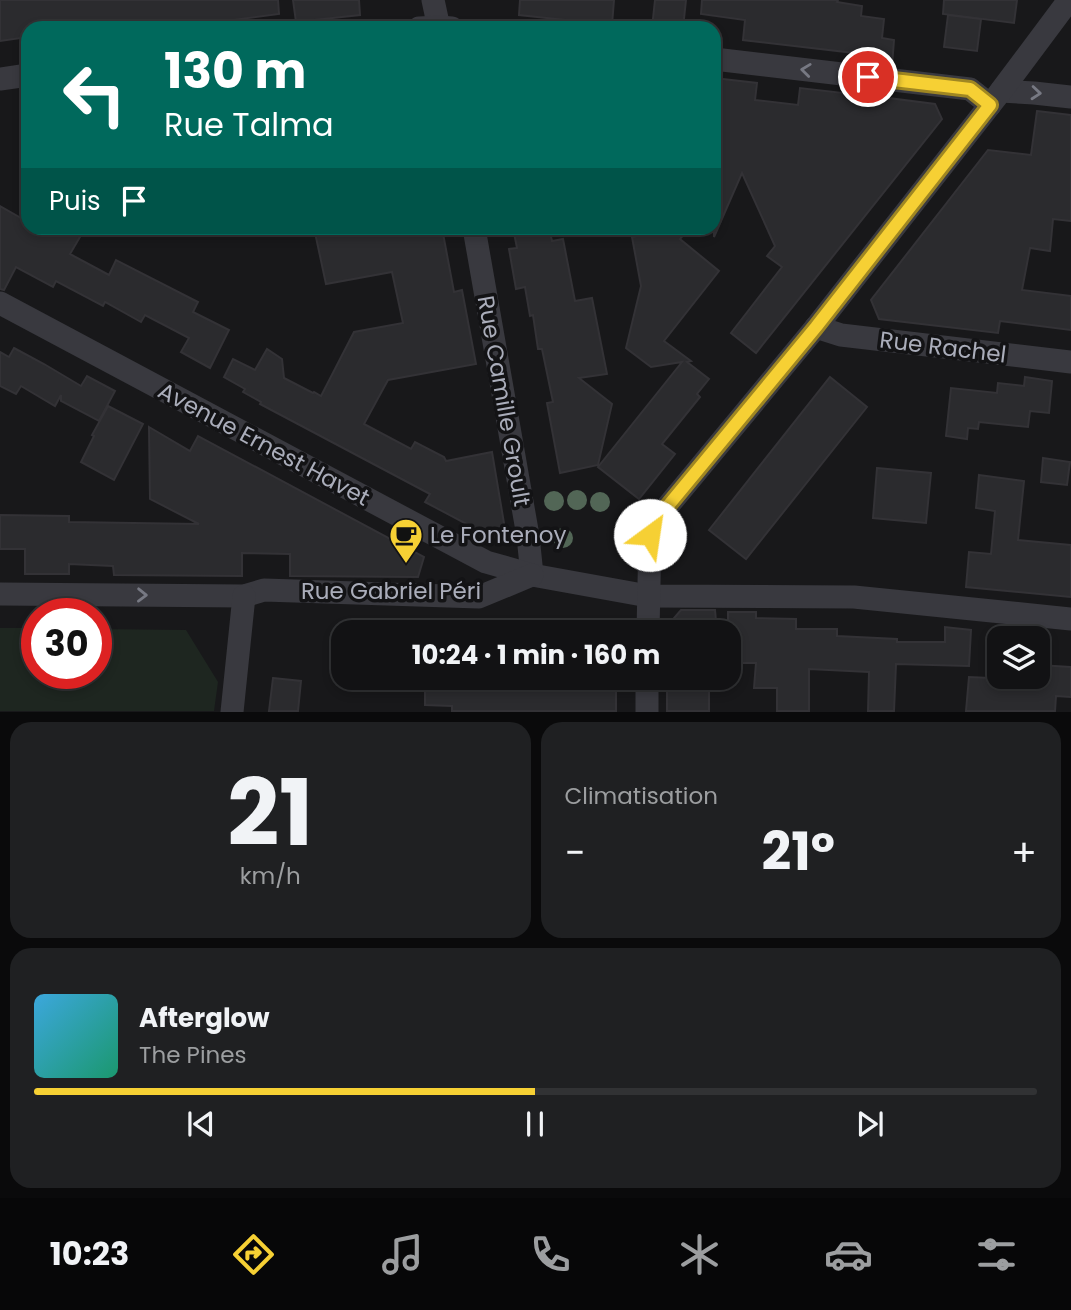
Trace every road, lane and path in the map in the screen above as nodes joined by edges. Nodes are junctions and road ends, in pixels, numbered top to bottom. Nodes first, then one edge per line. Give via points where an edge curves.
1 (433, 0) edge
2 (1069, 0) edge
3 (436, 21) edge
4 (721, 60) edge
5 (21, 76) edge
6 (0, 79) edge
7 (1071, 97) edge
8 (995, 98) junction
9 (475, 235) edge
10 (0, 303) edge
11 (816, 327) junction
12 (1071, 362) edge
13 (532, 575) junction
14 (0, 594) edge
15 (244, 596) junction
16 (648, 596) junction
17 (1071, 619) edge
18 (648, 620) edge
19 (647, 690) edge
20 (232, 712) edge
21 (647, 712) edge

1 - 3 street
2 - 8 street
8 -> 4 street via 970,89
5 - 6 street
8 -> 7 street via 1034,93
8 - 11 street
9 - 13 street, Rue Camille Groult
10 - 13 street, Avenue Ernest Havet via 486,562
11 - 12 street, Rue Rachel via 841,335
11 - 16 street via 653,524
13 - 15 street, Rue Gabriel Péri via 479,597 264,590
13 - 16 street
14 -> 15 street, Rue Gabriel Péri
15 - 20 street
16 - 17 street via 854,597
16 - 18 street
19 - 21 street

